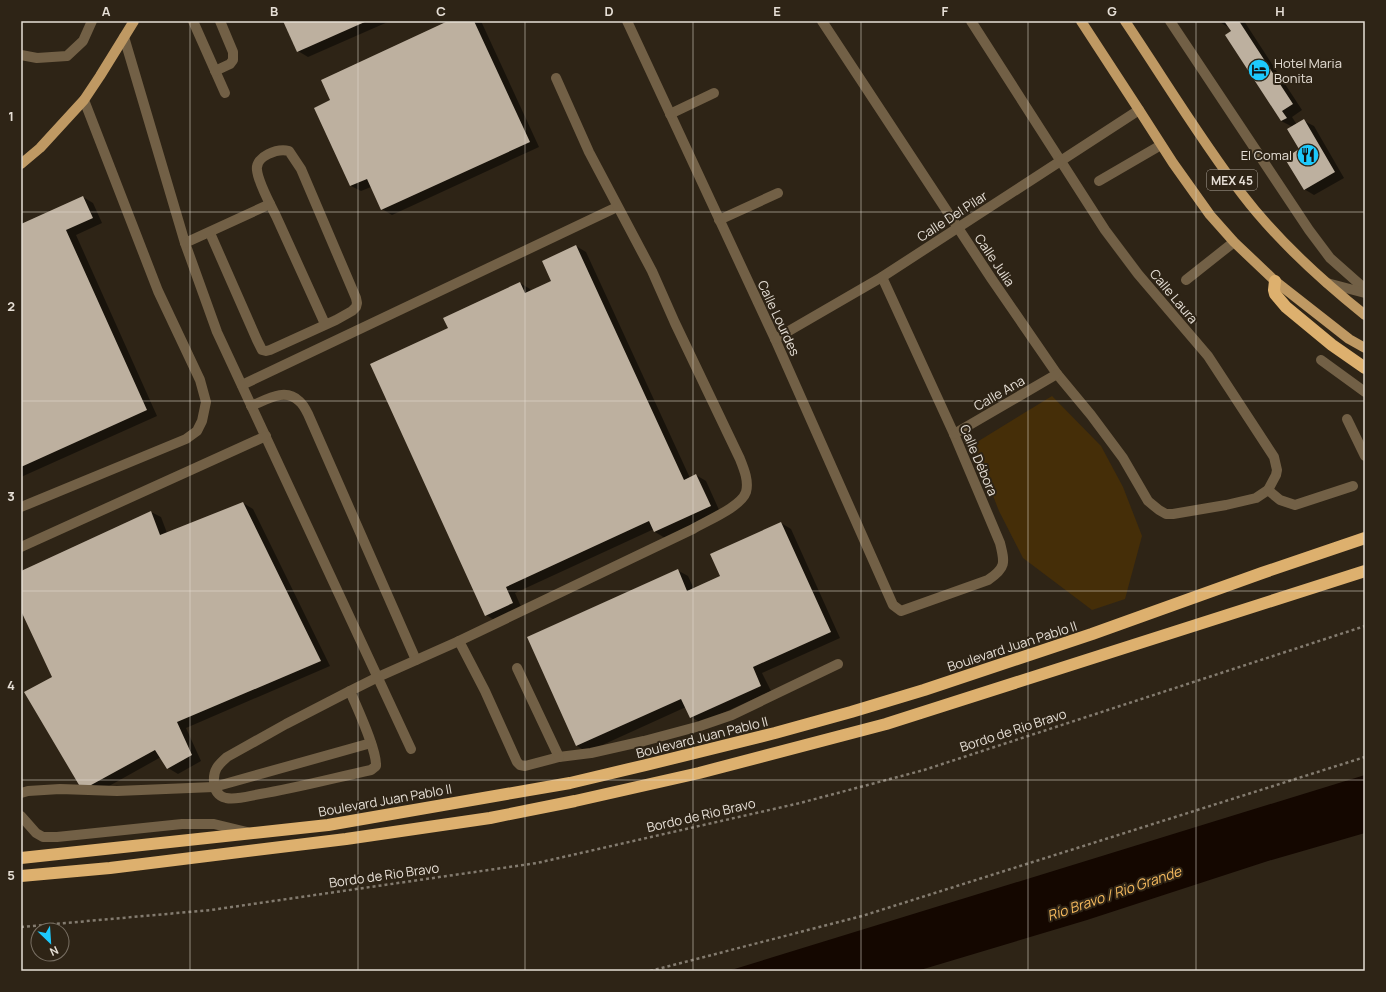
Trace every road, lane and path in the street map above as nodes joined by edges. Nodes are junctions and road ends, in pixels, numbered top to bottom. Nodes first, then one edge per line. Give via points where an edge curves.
1 (92, 21) edge
2 (134, 21) edge
3 (193, 21) edge
4 (220, 21) edge
5 (628, 21) edge
6 (822, 21) edge
7 (971, 21) edge
8 (1081, 21) edge
9 (1126, 21) edge
10 (1170, 21) edge
11 (124, 37) junction
12 (21, 55) edge
13 (215, 72) junction
14 (556, 78) dead end
15 (226, 93) dead end
16 (714, 93) dead end
17 (84, 100) junction
18 (1139, 110) junction
19 (670, 114) junction
20 (1161, 145) junction
21 (1062, 161) junction
22 (21, 164) edge
23 (1099, 181) dead end
24 (778, 193) dead end
25 (270, 204) junction
26 (617, 207) junction
27 (719, 220) junction
28 (958, 228) junction
29 (210, 233) junction
30 (1234, 242) junction
31 (185, 243) junction
32 (882, 277) junction
33 (1186, 280) dead end
34 (1275, 281) junction
35 (1327, 283) junction
36 (1365, 289) edge
37 (1365, 294) edge
38 (1365, 315) edge
39 (325, 324) junction
40 (775, 339) junction
41 (1365, 348) edge
42 (1321, 360) dead end
43 (1365, 368) edge
44 (1057, 374) junction
45 (242, 385) junction
46 (1365, 392) edge
47 (252, 406) junction
48 (1347, 419) dead end
49 (954, 434) junction
50 (266, 436) junction
51 (1364, 454) edge
52 (1353, 486) dead end
53 (1268, 490) junction
54 (21, 507) edge
55 (1365, 538) edge
56 (21, 547) edge
57 (1365, 571) edge
58 (915, 606) joint
59 (1365, 626) edge
60 (459, 641) junction
61 (416, 660) junction
62 (838, 664) dead end
63 (517, 668) dead end
64 (378, 677) junction
65 (350, 691) junction
66 (370, 743) junction
67 (411, 749) dead end
68 (559, 757) junction
69 (1365, 757) edge
70 (214, 787) junction
71 (21, 793) edge
72 (21, 816) edge
73 (251, 833) junction
74 (21, 858) edge
75 (21, 876) edge
76 (21, 927) edge
77 (650, 971) edge

1 - 12 street via 83,41 67,56 37,58
2 - 11 main road
3 - 13 street
4 - 13 street via 233,52 233,60
5 - 19 street, Calle Lourdes
6 - 28 street, Calle Julia
7 - 21 street, Calle Laura
8 - 18 main road, MEX 45
9 - 35 main road, MEX 45 via 1243,195 1293,252
10 - 36 street via 1309,230 1330,258
11 - 17 main road
11 - 31 street
13 - 15 street
14 - 26 street
16 - 19 street
17 - 22 main road via 40,148
17 - 54 street via 158,290 200,380 206,402 202,421 186,440
18 - 20 main road, MEX 45
18 - 21 street, Calle Del Pilar
19 - 27 street, Calle Lourdes
20 - 23 street
20 - 30 main road, MEX 45 via 1210,215
21 - 28 street, Calle Del Pilar
21 - 53 street, Calle Laura via 1106,230 1138,274 1208,356 1256,429 1276,465 1276,475
24 - 27 street
25 - 29 street
25 - 39 street
25 - 39 street via 256,169 258,163 274,152 289,151 301,170 357,303 352,311
26 - 45 street
26 - 60 street via 652,271 740,459 745,472 746,493 742,500 693,529
27 - 40 street, Calle Lourdes
28 - 32 street, Calle Del Pilar
28 - 44 street, Calle Julia
29 - 31 street
29 - 39 street via 262,350 270,350
30 - 33 street
30 - 34 main road, MEX 45
31 - 45 street via 217,332
32 - 40 street, Calle Del Pilar
32 - 49 street, Calle Débora
34 - 41 main road, MEX 45 via 1349,339
34 - 43 highway via 1275,294 1286,307
35 - 37 street
35 - 38 main road, MEX 45
40 - 58 street, Calle Lourdes via 893,605 901,611
42 - 46 street
44 - 49 street, Calle Ana
44 - 53 street, Calle Julia via 1124,458 1148,501 1166,514 1226,506 1256,498
45 - 47 street
47 - 50 street
47 - 61 street via 282,394 290,394 300,401 311,419
48 - 51 street
49 - 58 street, Calle Débora via 1000,543 1004,562 998,574 988,580
50 - 56 street
50 - 64 street
52 - 53 street via 1295,505 1280,500
55 - 73 highway, Boulevard Juan Pablo II via 1100,632 858,710 775,733 570,783 328,825
57 - 75 highway via 886,724 699,773 490,818 346,839 110,868
59 - 76 path, Bordo de Rio Bravo via 924,770 800,803 537,863 211,910
60 - 61 street
60 - 68 street via 517,762 525,766
61 - 64 street
62 - 68 street via 732,715 700,726 599,751
63 - 68 street
64 - 65 street
64 - 67 street
65 - 66 street
65 - 70 street via 227,757 215,770
66 - 70 street
66 - 70 street via 376,761 376,766 371,770 240,798 222,796
69 - 77 path via 862,916
70 - 71 street via 118,791 60,789
72 - 73 street via 43,837 182,824 214,824
73 - 74 highway, Boulevard Juan Pablo II

